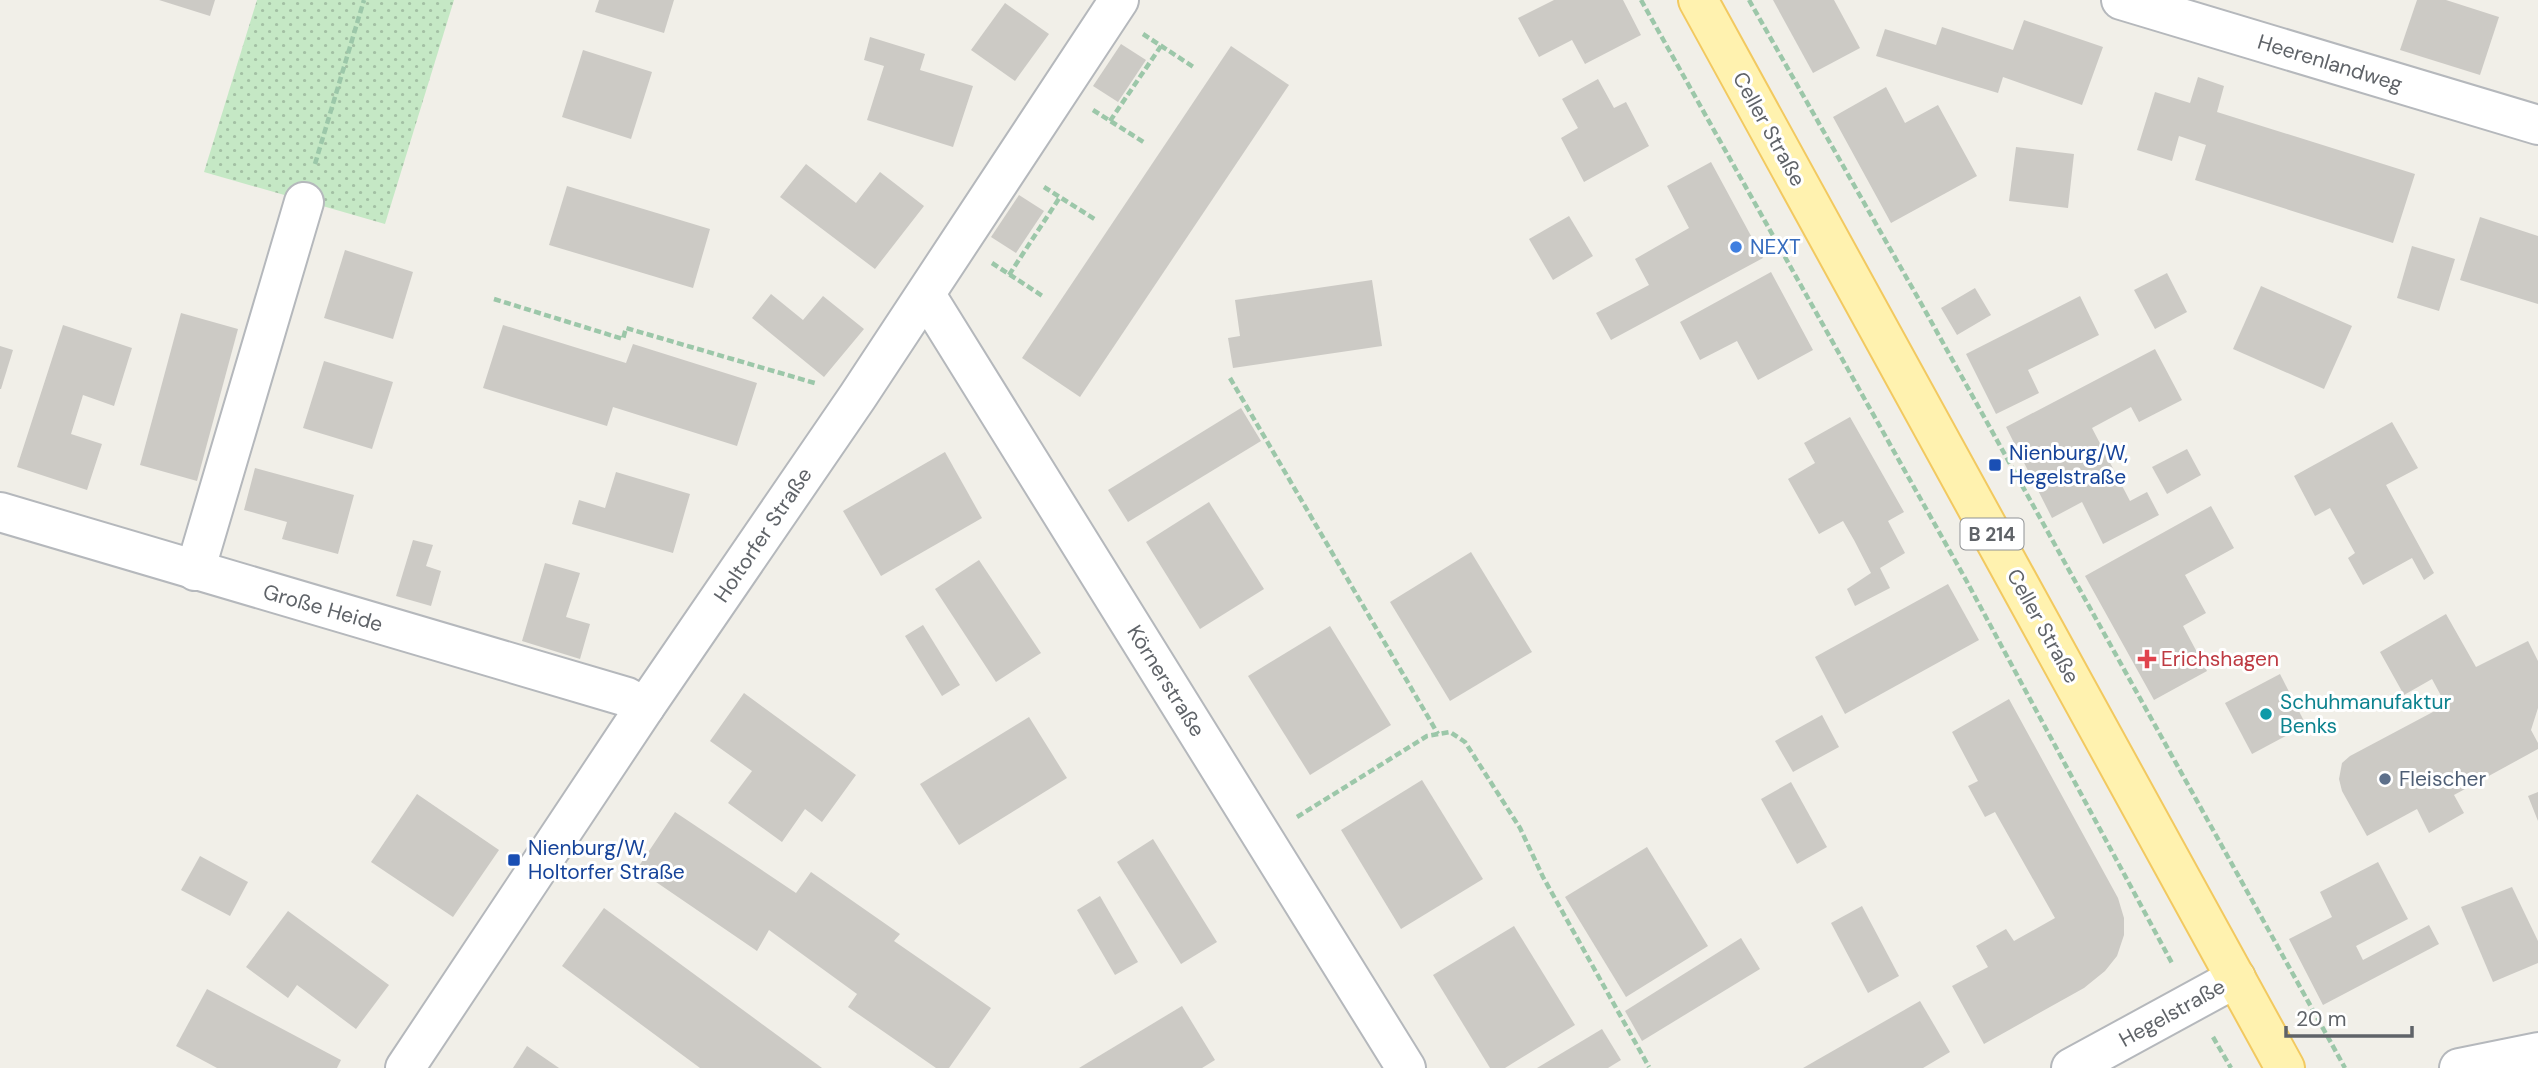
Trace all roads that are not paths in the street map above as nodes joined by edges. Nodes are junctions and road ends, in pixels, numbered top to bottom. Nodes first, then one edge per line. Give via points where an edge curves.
1 (1698, 0) edge
2 (2121, 0) edge
3 (1115, 6) edge
4 (2538, 125) edge
5 (304, 202) road end
6 (926, 295) junction
7 (0, 512) edge
8 (195, 571) junction
9 (645, 707) junction
10 (2236, 978) junction
11 (2538, 1052) edge
12 (405, 1068) edge
13 (1406, 1068) edge
14 (2071, 1068) edge
15 (2285, 1068) edge
16 (2459, 1068) edge

1 - 10 main road, Celler Straße / B 214
2 - 4 street, Heerenlandweg
3 - 6 street, Holtorfer Straße
5 - 8 street
6 - 9 street, Holtorfer Straße
6 - 13 street, Körnerstraße
7 - 8 street, Große Heide
8 - 9 street, Große Heide via 627,697
9 - 12 street, Holtorfer Straße
10 - 14 street, Hegelstraße
10 - 15 main road, Celler Straße / B 214
11 - 16 street

